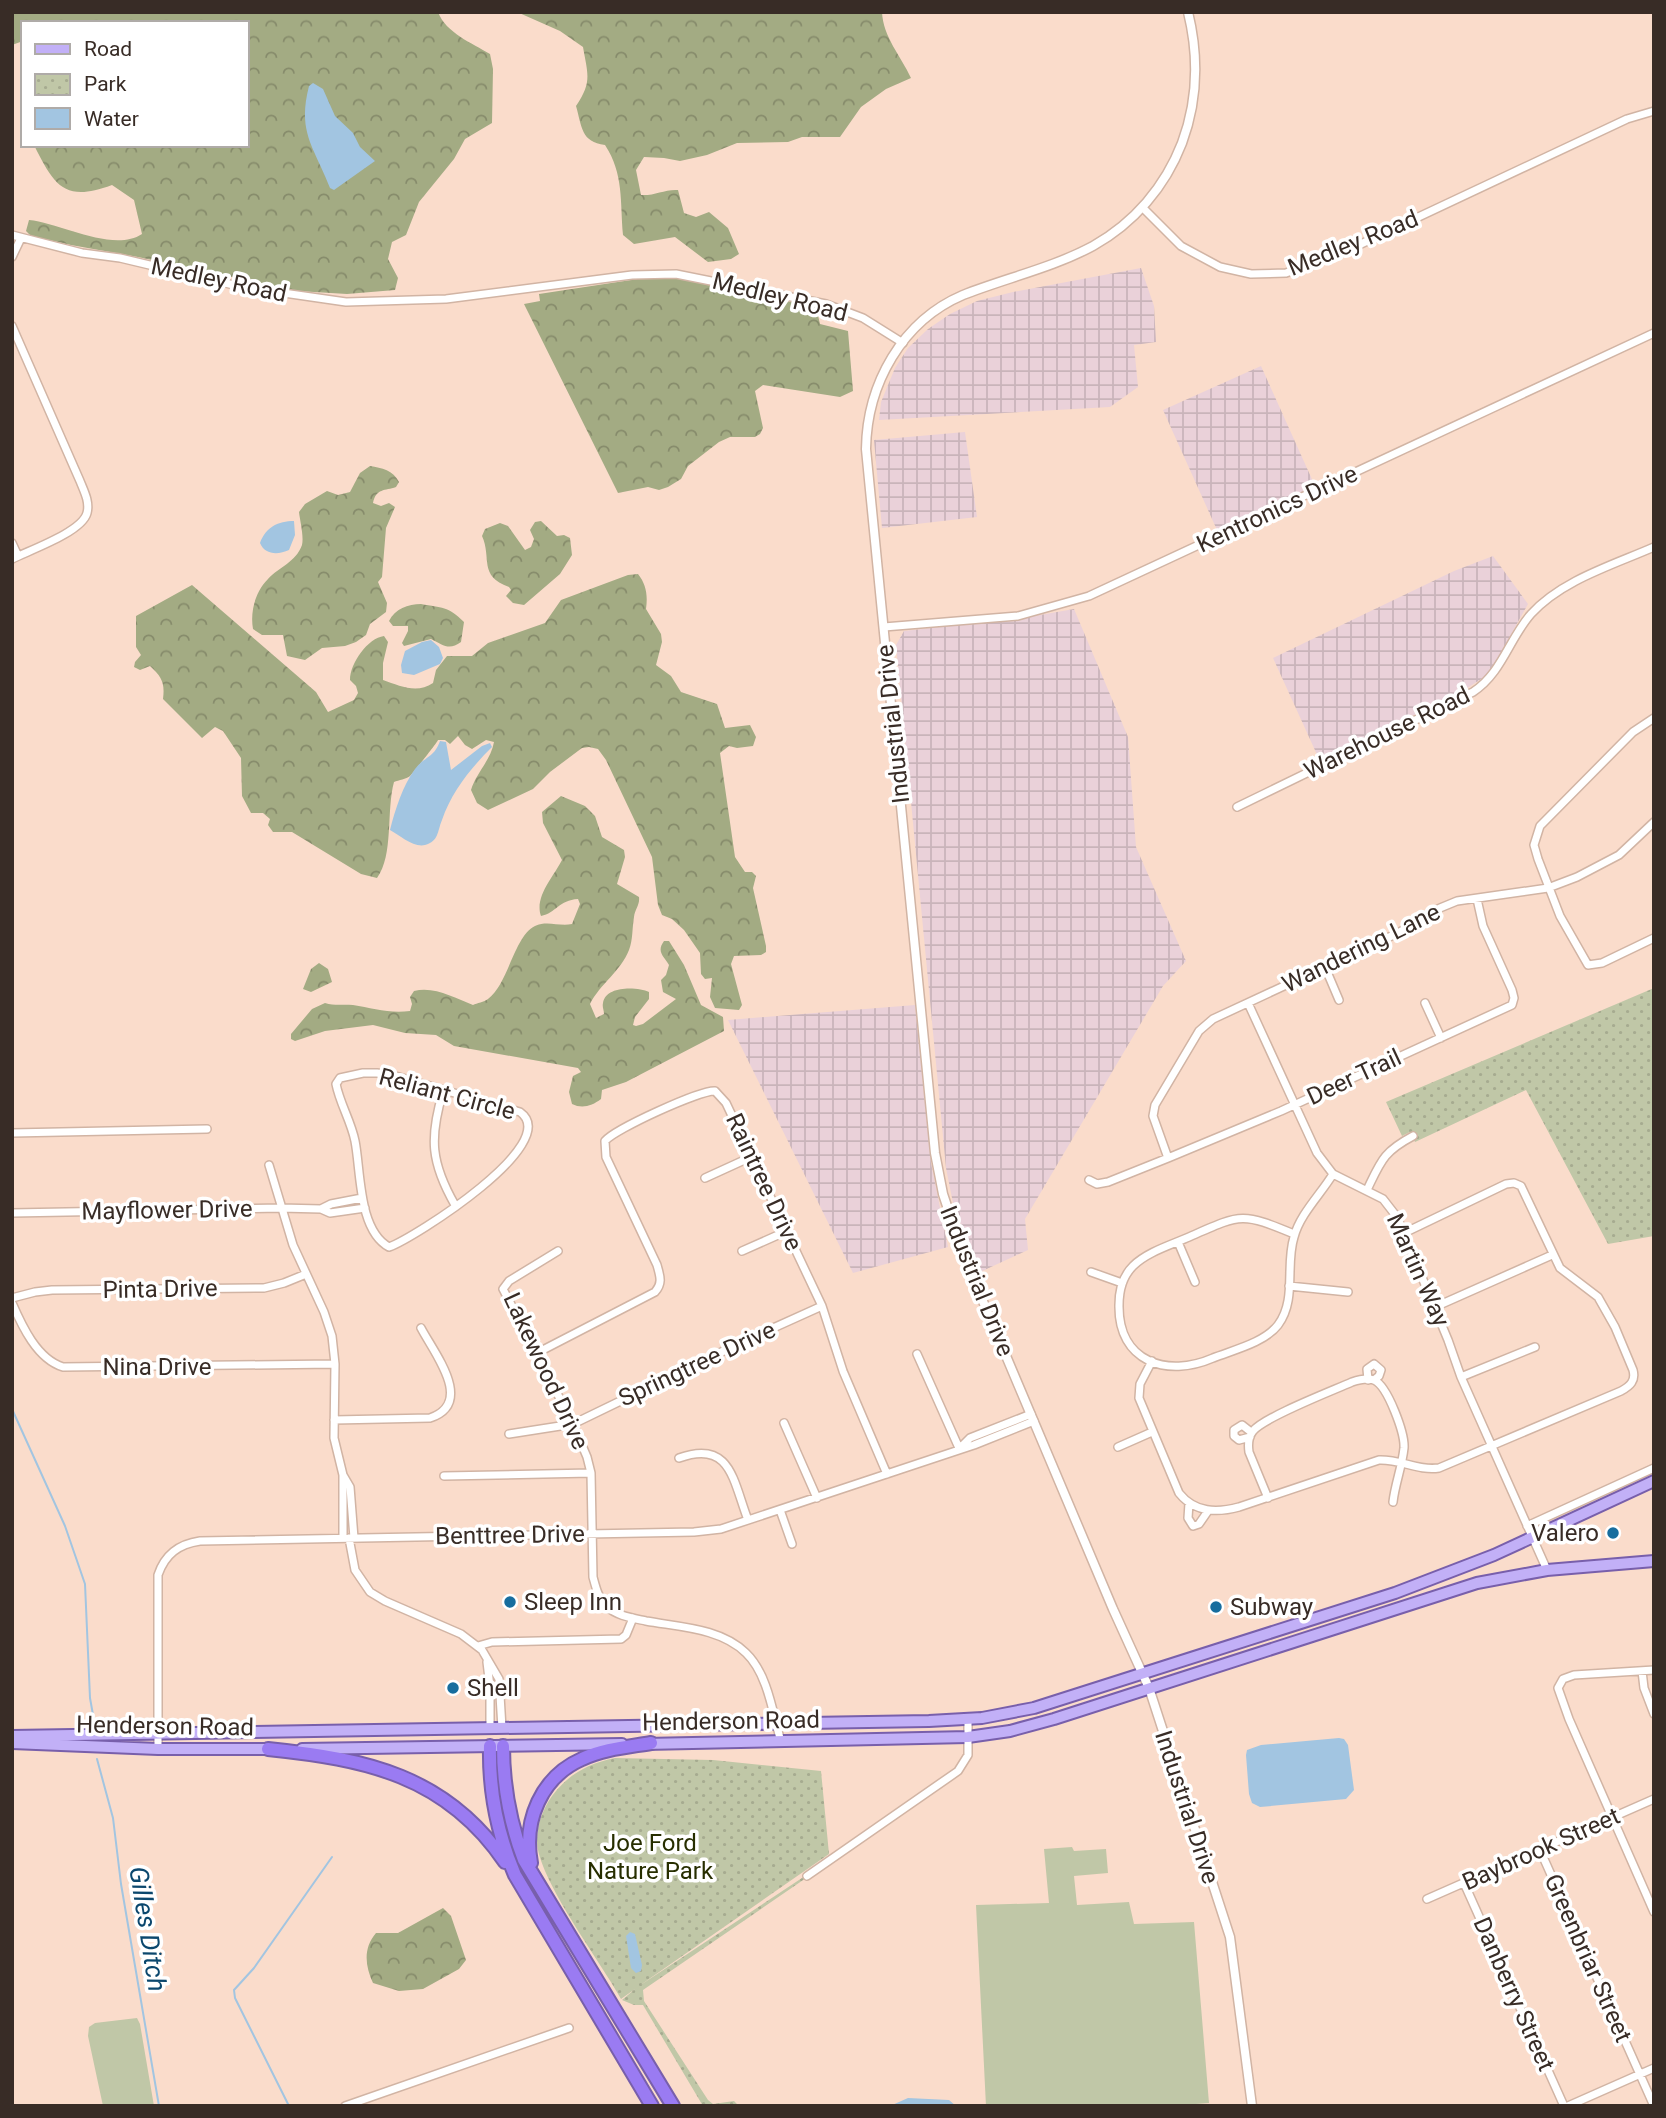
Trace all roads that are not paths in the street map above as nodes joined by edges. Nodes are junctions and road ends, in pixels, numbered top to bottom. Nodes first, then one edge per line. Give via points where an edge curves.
1 (1188, 12) edge
2 (1654, 111) edge
3 (1143, 208) junction
4 (15, 237) edge
5 (12, 257) edge
6 (12, 326) edge
7 (1654, 333) edge
8 (903, 343) junction
9 (12, 543) edge
10 (1654, 547) edge
11 (15, 557) edge
12 (884, 627) junction
13 (1654, 718) edge
14 (1237, 807) dead end
15 (1654, 821) edge
16 (1548, 888) junction
17 (1477, 899) junction
18 (1654, 938) edge
19 (1325, 967) junction
20 (1339, 1000) dead end
21 (1248, 1003) junction
22 (1425, 1003) dead end
23 (1441, 1038) junction
24 (443, 1092) junction
25 (1295, 1105) junction
26 (206, 1129) dead end
27 (12, 1133) edge
28 (1413, 1136) dead end
29 (751, 1157) junction
30 (1168, 1158) junction
31 (269, 1165) dead end
32 (1333, 1174) junction
33 (705, 1178) dead end
34 (1088, 1180) dead end
35 (1367, 1191) junction
36 (362, 1198) junction
37 (455, 1205) junction
38 (281, 1208) junction
39 (365, 1208) junction
40 (321, 1209) junction
41 (12, 1213) edge
42 (786, 1231) junction
43 (1404, 1233) junction
44 (1294, 1234) junction
45 (1178, 1242) junction
46 (558, 1251) dead end
47 (742, 1251) dead end
48 (1552, 1255) junction
49 (1091, 1272) dead end
50 (306, 1274) junction
51 (1195, 1282) dead end
52 (1122, 1283) junction
53 (1289, 1286) junction
54 (1348, 1292) dead end
55 (12, 1300) edge
56 (822, 1306) junction
57 (1435, 1307) junction
58 (421, 1328) dead end
59 (1535, 1347) dead end
60 (536, 1354) junction
61 (917, 1354) dead end
62 (1152, 1362) junction
63 (335, 1364) junction
64 (1461, 1377) junction
65 (1032, 1418) junction
66 (334, 1420) junction
67 (784, 1423) dead end
68 (573, 1424) junction
69 (1152, 1432) junction
70 (509, 1434) dead end
71 (1490, 1446) junction
72 (1118, 1447) dead end
73 (959, 1448) junction
74 (679, 1458) dead end
75 (1401, 1462) junction
76 (1654, 1468) edge
77 (591, 1473) junction
78 (887, 1474) junction
79 (444, 1476) dead end
80 (1654, 1481) edge
81 (817, 1498) junction
82 (1268, 1498) junction
83 (1393, 1502) dead end
84 (1189, 1503) junction
85 (780, 1510) junction
86 (1208, 1511) junction
87 (748, 1520) junction
88 (1527, 1526) junction
89 (592, 1533) junction
90 (349, 1538) junction
91 (1532, 1538) junction
92 (792, 1544) dead end
93 (1654, 1561) edge
94 (1548, 1570) junction
95 (633, 1618) junction
96 (478, 1646) junction
97 (486, 1658) junction
98 (1654, 1670) edge
99 (1642, 1671) junction
100 (1144, 1674) junction
101 (1149, 1688) junction
102 (1654, 1714) edge
103 (968, 1719) junction
104 (776, 1724) junction
105 (490, 1728) junction
106 (502, 1728) junction
107 (159, 1733) junction
108 (12, 1736) edge
109 (968, 1737) junction
110 (781, 1742) junction
111 (12, 1743) edge
112 (651, 1744) junction
113 (496, 1746) junction
114 (158, 1749) junction
115 (268, 1749) junction
116 (1654, 1800) edge
117 (1612, 1818) junction
118 (1540, 1850) junction
119 (807, 1876) dead end
120 (534, 1877) junction
121 (1464, 1883) junction
122 (524, 1892) junction
123 (1427, 1899) dead end
124 (1654, 1912) edge
125 (616, 2012) junction
126 (569, 2028) dead end
127 (1654, 2068) edge
128 (1640, 2074) junction
129 (345, 2106) edge
130 (652, 2106) edge
131 (673, 2106) edge
132 (678, 2106) edge
133 (1252, 2106) edge
134 (1566, 2106) edge
135 (1654, 2106) edge

1 - 3 street via 1196,52 1191,113 1171,166
2 - 3 street, Medley Road via 1622,121 1344,252 1286,273 1251,274 1220,268 1181,246
3 - 8 street via 1074,255 948,303
4 - 5 street
4 - 8 street, Medley Road via 242,286 346,302 446,299 632,275 676,274 826,304 863,318
6 - 11 street via 88,504 86,517 76,528
7 - 12 street, Kentronics Drive via 1088,596 1018,616
8 - 12 street, Industrial Drive via 875,391 866,430
9 - 11 street
10 - 14 street, Warehouse Road via 1552,596 1528,617 1495,672 1473,692
12 - 65 street, Industrial Drive via 939,1175 962,1254
13 - 16 street via 1633,732 1540,826 1534,845
15 - 16 street, Wandering Lane via 1611,860
16 - 17 street, Wandering Lane
16 - 18 street via 1585,963 1593,966
17 - 19 street, Wandering Lane via 1440,908 1407,929
17 - 23 street, Deer Trail via 1514,1002
19 - 20 street
19 - 21 street, Wandering Lane
21 - 25 street, Martin Way
21 - 30 street, Wandering Lane via 1199,1031 1155,1105 1153,1116
22 - 23 street
23 - 25 street, Deer Trail
24 - 36 street, Reliant Circle via 377,1073 338,1081 355,1141
24 - 37 street via 435,1125 435,1155 441,1181
24 - 37 street, Reliant Circle via 520,1112 528,1124 521,1145 506,1166
25 - 30 street, Deer Trail
25 - 32 street, Martin Way via 1317,1153
26 - 27 street
28 - 35 street via 1386,1154
29 - 33 street
29 - 42 street, Raintree Drive
29 - 60 street, Raintree Drive via 726,1103 715,1091 691,1097 608,1137 606,1157 657,1265 660,1283 655,1292
30 - 34 street, Deer Trail via 1108,1182
31 - 38 street
32 - 35 street, Martin Way
32 - 44 street
35 - 43 street, Martin Way via 1389,1204
36 - 39 street, Reliant Circle
36 - 40 street, Mayflower Drive
37 - 39 street, Reliant Circle via 389,1247 378,1236
38 - 40 street, Mayflower Drive
38 - 41 street, Mayflower Drive
38 - 50 street
39 - 40 street, Mayflower Drive via 330,1213
42 - 47 street
42 - 56 street, Raintree Drive
43 - 48 street via 1510,1184 1521,1186
43 - 57 street, Martin Way
44 - 45 street via 1245,1217
44 - 53 street
45 - 51 street
45 - 52 street via 1137,1262
46 - 60 street, Lakewood Drive via 503,1289
48 - 57 street
48 - 71 street via 1602,1304 1634,1375 1621,1391
49 - 52 street
50 - 55 street, Pinta Drive via 264,1288 52,1290
50 - 63 street via 331,1332
52 - 62 street via 1119,1310 1123,1333 1134,1349
53 - 54 street
53 - 62 street via 1283,1318 1268,1335 1199,1364 1173,1368
55 - 63 street, Nina Drive via 43,1356 63,1367
56 - 68 street, Springtree Drive
56 - 78 street, Raintree Drive via 843,1371
57 - 64 street, Martin Way
58 - 66 street via 450,1381 450,1401 442,1412 430,1418
59 - 64 street
60 - 68 street, Lakewood Drive
61 - 73 street
62 - 69 street via 1139,1391
63 - 66 street
64 - 71 street, Martin Way
65 - 73 street, Benttree Drive
65 - 100 street, Industrial Drive
66 - 90 street
67 - 81 street
68 - 70 street, Springtree Drive
68 - 77 street, Lakewood Drive
69 - 72 street
69 - 84 street via 1176,1487
71 - 75 street via 1440,1468
71 - 88 street, Martin Way
73 - 78 street, Benttree Drive
74 - 87 street via 702,1452 719,1457 730,1472
75 - 82 street via 1371,1462
75 - 82 street via 1401,1429 1386,1393 1371,1380 1352,1382 1267,1420 1250,1435 1249,1452
75 - 83 street
76 - 88 street
77 - 79 street
77 - 89 street, Lakewood Drive
78 - 81 street, Benttree Drive
80 - 91 main road, Henderson Road
81 - 85 street, Benttree Drive
82 - 86 street
84 - 86 street
84 - 86 street via 1188,1518 1193,1526
85 - 87 street, Benttree Drive
85 - 92 street
87 - 89 street, Benttree Drive via 694,1532
88 - 91 street, Martin Way
89 - 90 street, Benttree Drive
89 - 95 street, Lakewood Drive via 597,1591 611,1609
90 - 96 street via 355,1570 370,1592
90 - 107 street, Benttree Drive via 200,1541 170,1554 161,1568 157,1589
91 - 94 street, Martin Way
91 - 100 main road, Henderson Road via 1379,1598
93 - 94 main road, Henderson Road
94 - 101 main road, Henderson Road via 1429,1597
95 - 96 street via 621,1639
95 - 104 street, Lakewood Drive via 710,1633 735,1643 757,1668
96 - 97 street
97 - 105 street
97 - 106 street via 499,1679
98 - 99 street
99 - 102 street
99 - 117 street via 1574,1675 1563,1679 1558,1688
100 - 101 street, Industrial Drive
100 - 103 main road, Henderson Road via 1034,1708
101 - 109 main road, Henderson Road via 1025,1727
101 - 133 street, Industrial Drive via 1230,1937
103 - 104 main road, Henderson Road
103 - 109 street
104 - 106 main road, Henderson Road
104 - 110 street, Lakewood Drive
105 - 106 main road, Henderson Road
105 - 107 main road, Henderson Road
105 - 113 main road
106 - 113 main road
107 - 108 main road, Henderson Road
107 - 114 street, Benttree Drive
109 - 110 main road, Henderson Road
109 - 119 street via 968,1755 958,1771
110 - 112 main road, Henderson Road
111 - 114 main road, Henderson Road
112 - 113 main road, Henderson Road
112 - 120 highway via 584,1758 553,1779 531,1821
113 - 115 main road, Henderson Road
113 - 120 highway via 511,1821
113 - 122 highway via 489,1775 497,1822
114 - 115 main road, Henderson Road
115 - 122 highway via 360,1762 431,1792 481,1832
116 - 117 street, Baybrook Street
117 - 118 street, Baybrook Street
117 - 124 street
118 - 121 street, Baybrook Street
118 - 128 street, Greenbriar Street
120 - 125 highway
121 - 123 street, Baybrook Street
121 - 134 street, Danberry Street
122 - 130 highway
125 - 131 highway
125 - 132 highway
126 - 129 street
127 - 128 street
128 - 134 street
128 - 135 street, Greenbriar Street

